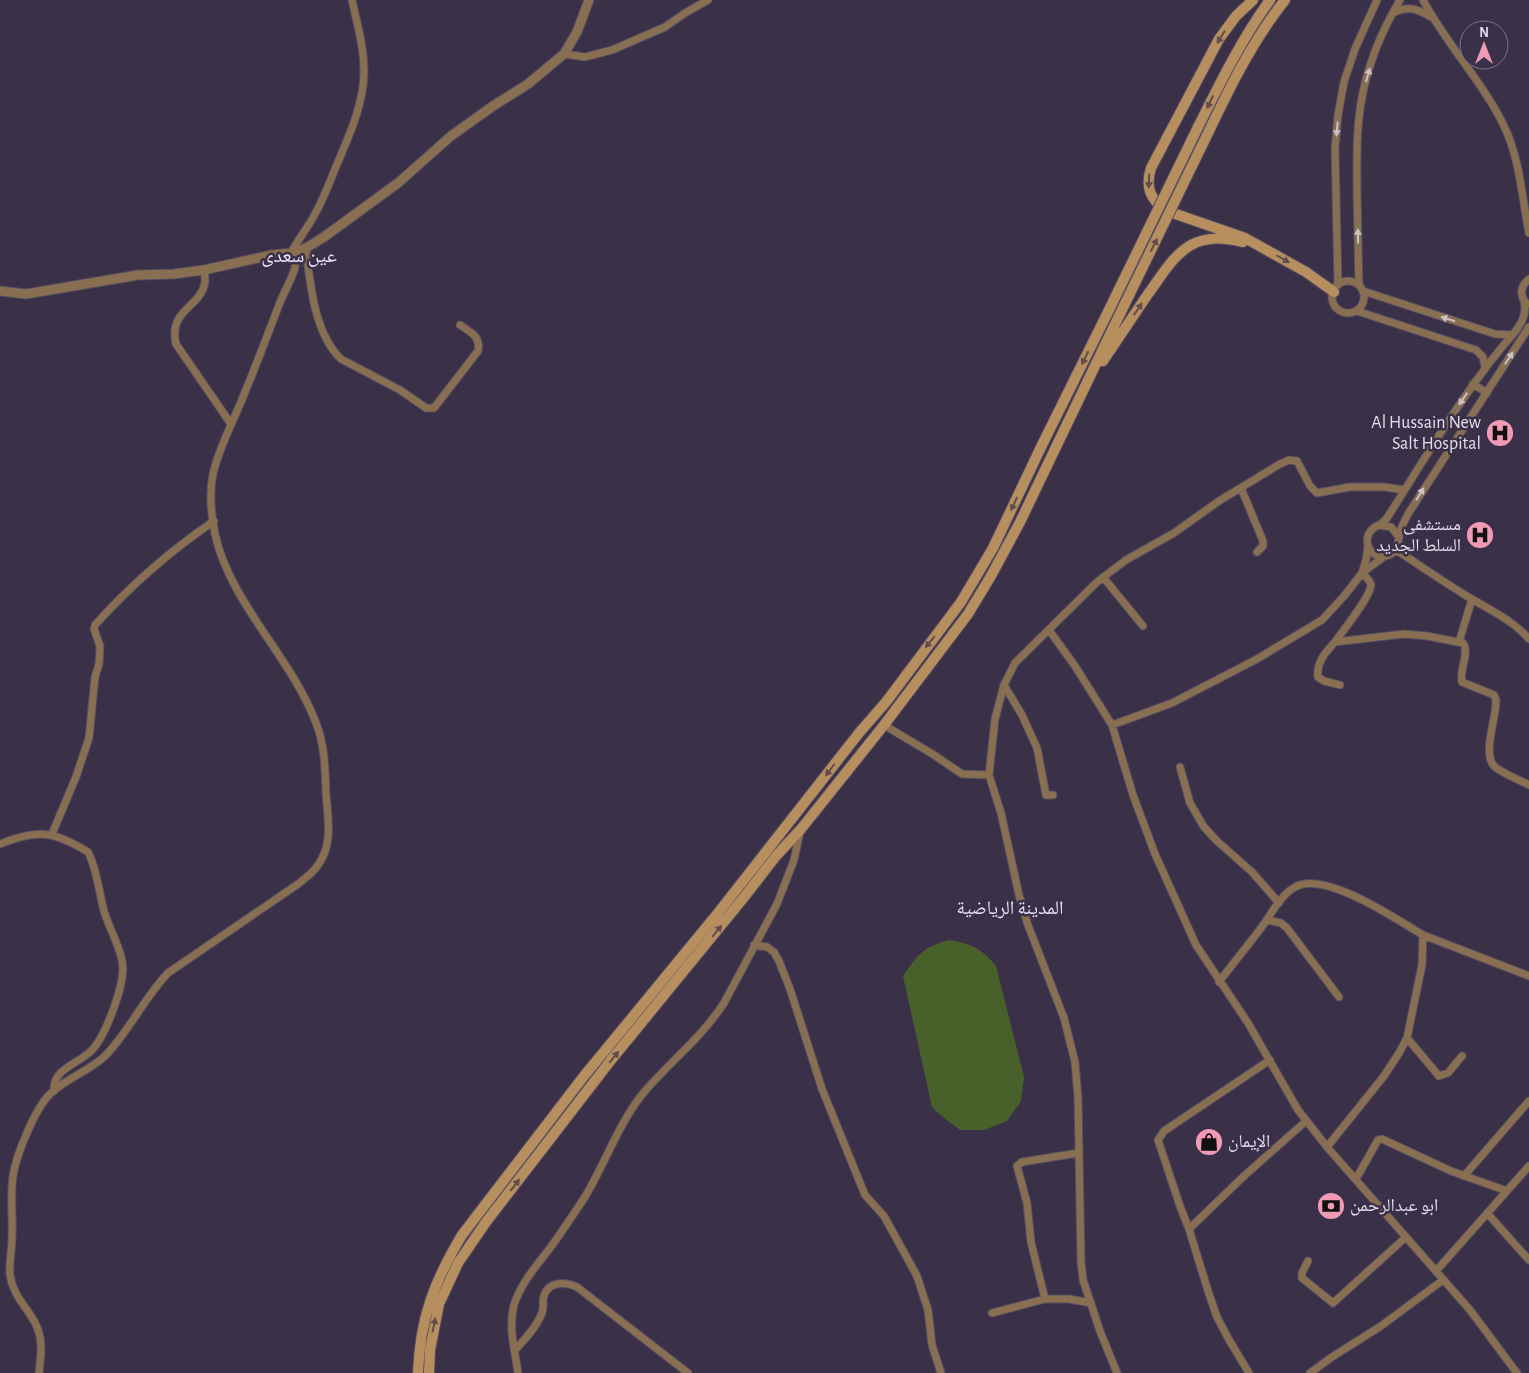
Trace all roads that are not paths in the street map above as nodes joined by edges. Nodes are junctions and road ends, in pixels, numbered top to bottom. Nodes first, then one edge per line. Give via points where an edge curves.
1 (352, 0) edge
2 (590, 0) edge
3 (708, 0) edge
4 (1253, 0) edge
5 (1270, 0) edge
6 (1285, 0) edge
7 (1377, 0) edge
8 (1400, 0) edge
9 (1423, 0) edge
10 (1392, 13) junction
11 (1432, 17) junction
12 (564, 54) junction
13 (1529, 234) edge
14 (1256, 244) junction
15 (306, 248) junction
16 (291, 253) junction
17 (204, 270) junction
18 (1529, 278) edge
19 (1361, 288) junction
20 (1336, 289) junction
21 (0, 291) edge
22 (1527, 304) edge
23 (1357, 311) junction
24 (460, 325) dead end
25 (1528, 329) edge
26 (1512, 335) junction
27 (1485, 367) junction
28 (1473, 384) junction
29 (1081, 393) junction
30 (1487, 393) junction
31 (231, 424) junction
32 (1241, 488) junction
33 (1404, 490) junction
34 (214, 521) junction
35 (1379, 525) junction
36 (1399, 537) junction
37 (1368, 546) junction
38 (1396, 550) junction
39 (1257, 552) dead end
40 (1385, 556) junction
41 (1362, 573) junction
42 (1103, 577) junction
43 (1472, 599) junction
44 (1143, 626) dead end
45 (1049, 630) junction
46 (1529, 639) edge
47 (1335, 642) junction
48 (1459, 642) junction
49 (1340, 684) dead end
50 (1004, 685) junction
51 (884, 725) junction
52 (1112, 725) junction
53 (1180, 767) dead end
54 (989, 775) junction
55 (1529, 785) edge
56 (1053, 796) dead end
57 (801, 829) junction
58 (52, 834) junction
59 (0, 844) edge
60 (1279, 903) junction
61 (1267, 920) junction
62 (1423, 935) junction
63 (754, 945) junction
64 (1529, 976) edge
65 (1219, 982) junction
66 (1339, 997) dead end
67 (1407, 1038) junction
68 (1462, 1056) dead end
69 (1270, 1060) junction
70 (54, 1091) junction
71 (1529, 1102) edge
72 (1306, 1121) junction
73 (1327, 1147) junction
74 (1078, 1153) junction
75 (1529, 1166) edge
76 (1464, 1176) junction
77 (1356, 1179) junction
78 (1507, 1191) junction
79 (1487, 1213) junction
80 (1190, 1229) junction
81 (1406, 1237) junction
82 (1529, 1260) edge
83 (1308, 1261) dead end
84 (1436, 1271) junction
85 (1443, 1280) junction
86 (1045, 1299) junction
87 (1091, 1303) junction
88 (992, 1313) dead end
89 (515, 1350) junction
90 (39, 1373) edge
91 (418, 1373) edge
92 (428, 1373) edge
93 (518, 1373) edge
94 (688, 1373) edge
95 (941, 1373) edge
96 (1117, 1373) edge
97 (1249, 1373) edge
98 (1310, 1373) edge
99 (1517, 1373) edge

1 - 16 street via 364,62 360,102 315,215
2 - 12 street
3 - 12 street via 665,27 612,50 585,57
4 -> 14 main road via 1236,16 1219,40 1154,162 1148,181 1154,201 1167,211 1234,233
5 -> 91 main road, bridge via 1231,60 993,548 961,602 886,702 584,1076 462,1236 428,1305
29 -> 6 main road, bridge via 1208,131 1254,44
7 -> 20 street via 1355,49 1338,115 1335,148
8 - 10 street
9 - 11 street
10 - 11 street via 1410,8
19 -> 10 street via 1359,118 1369,70
11 - 13 street via 1504,126 1517,165
12 - 15 street via 528,84 451,136 398,183
14 -> 20 main road
29 -> 14 main road via 1169,265 1183,251 1200,241 1219,238
15 - 16 street
15 - 24 street via 317,312 334,352 426,408 434,408 478,351 475,336
16 - 17 street via 252,258
16 - 31 street via 295,268
17 - 21 street via 138,275 26,294
17 - 31 street via 203,288 179,318 174,336 176,344
18 - 22 street via 1521,292
19 - 20 street via 1348,282
19 - 23 street via 1363,304
26 -> 19 street via 1495,334
20 - 23 street via 1333,303 1341,311
22 - 26 street via 1524,316
23 - 27 street via 1476,350 1483,357
30 -> 25 street
26 - 27 street
27 - 28 street
28 - 30 street
28 -> 33 street
29 - 51 main road via 1020,522 979,598
36 -> 30 street via 1408,514
31 - 34 street via 213,475 211,505
32 - 33 street via 1292,460 1300,464 1310,486 1317,492 1350,486
32 - 39 street via 1263,541
32 - 42 street
33 - 35 street
34 - 58 street via 136,582 94,626 100,646 89,738
34 - 70 street via 219,547 232,577 296,683 316,723 325,768 327,849 315,869 298,884 168,973 106,1055
35 - 36 street via 1392,527
35 - 37 street via 1368,535
36 - 38 street
37 - 40 street via 1374,554
37 - 41 street
38 - 40 street
38 - 43 street
40 - 41 street
41 - 47 street via 1370,581 1371,588
41 - 52 street via 1332,610 1315,624 1257,659 1172,703
42 - 44 street
42 - 45 street
43 - 46 street via 1512,622
43 - 48 street
45 - 50 street via 1019,657
45 - 52 street via 1076,666
47 - 48 street via 1404,634
47 - 49 street via 1319,664 1317,673 1324,681
48 - 55 street via 1466,648 1462,682 1494,695 1496,700 1491,761
50 - 54 street via 995,720
50 - 56 street via 1037,748 1046,795
51 - 54 street via 962,774
51 - 57 main road
52 - 65 street via 1133,795 1161,869 1196,945
53 - 60 street via 1190,803 1204,827 1252,872
54 - 74 street via 1028,924 1069,1034 1078,1098
57 - 63 street via 788,879
92 -> 57 main road via 439,1304 470,1246 611,1060
58 - 59 street via 33,834
58 - 70 street via 88,852 124,969 116,1003 95,1047 59,1074 53,1084
60 - 61 street
60 - 62 street via 1297,886 1325,885 1371,905
61 - 65 street
61 - 66 street via 1281,923 1286,928
62 - 64 street
62 - 67 street via 1422,965
63 - 89 street via 715,1017 644,1093 626,1119 584,1198 528,1277 512,1315
63 - 95 street via 767,946 779,961 822,1089 865,1195 884,1216 917,1276 928,1310 932,1345
65 - 69 street
67 - 68 street via 1439,1076 1448,1074
67 - 73 street via 1384,1076
69 - 72 street
69 - 80 street via 1159,1136 1158,1144
70 - 90 street via 26,1134 12,1187 10,1273 14,1292 40,1334
71 - 76 street
72 - 73 street
72 - 80 street
73 - 77 street
74 - 86 street via 1022,1162 1017,1166
74 - 87 street via 1081,1261
75 - 78 street
76 - 77 street via 1382,1139 1378,1140
76 - 78 street
77 - 81 street
78 - 79 street
79 - 82 street
79 - 84 street
80 - 97 street via 1217,1317
81 - 83 street via 1333,1303 1302,1278
81 - 84 street
84 - 85 street
85 - 98 street
85 - 99 street
86 - 87 street
86 - 88 street
87 - 96 street
89 - 93 street
89 - 94 street via 542,1314 547,1290 565,1282 577,1287

